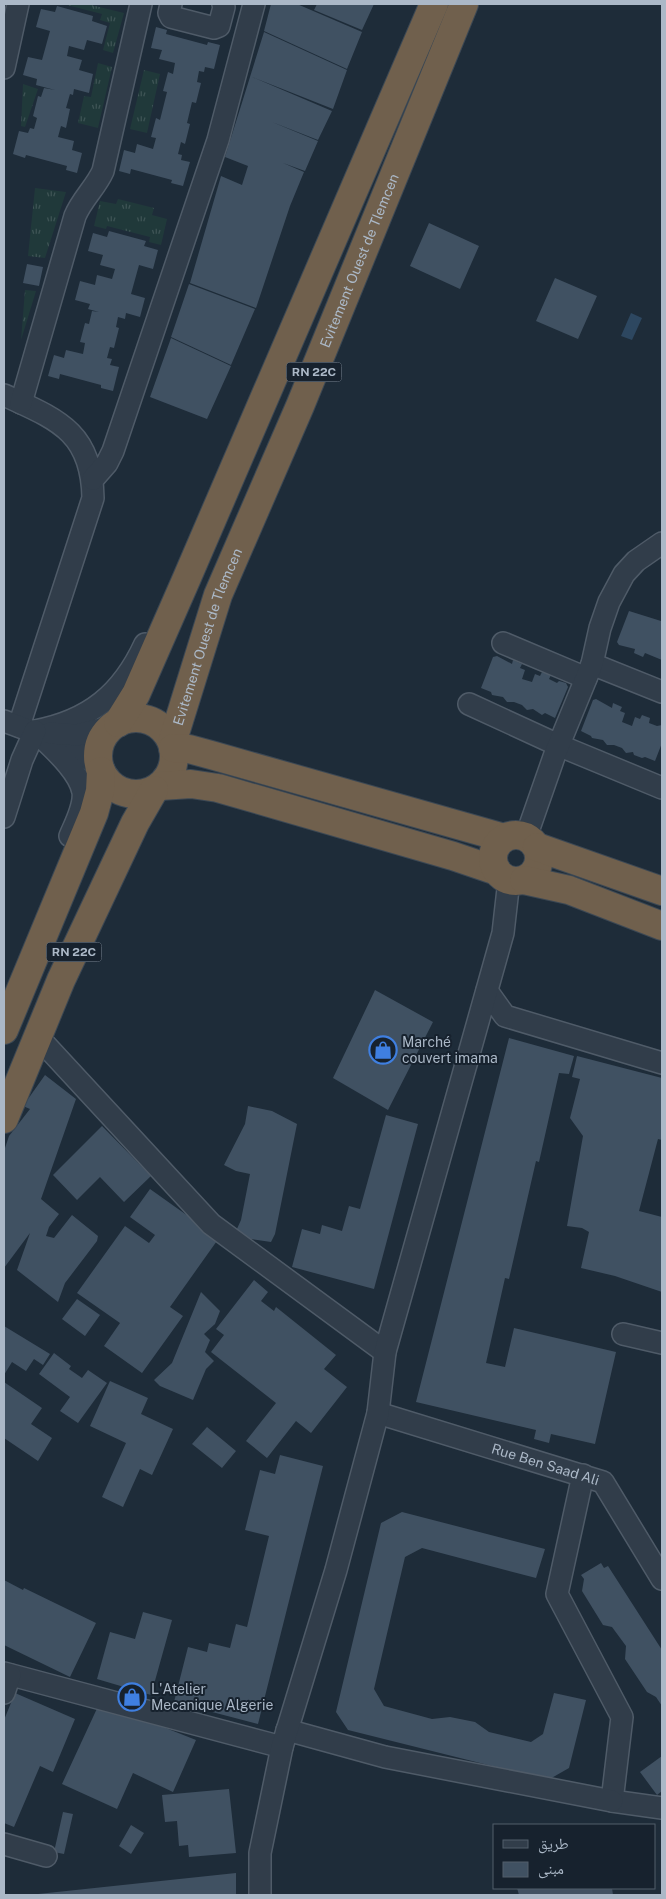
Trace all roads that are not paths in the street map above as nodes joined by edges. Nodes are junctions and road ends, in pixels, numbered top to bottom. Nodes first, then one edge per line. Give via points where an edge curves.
1 (18, 4) edge
2 (141, 4) edge
3 (223, 4) edge
4 (254, 4) edge
5 (434, 4) edge
6 (464, 4) edge
7 (167, 5) edge
8 (4, 68) edge
9 (13, 399) edge
10 (93, 479) junction
11 (213, 517) junction
12 (660, 547) edge
13 (503, 643) dead end
14 (589, 671) junction
15 (662, 692) edge
16 (469, 704) dead end
17 (116, 725) junction
18 (19, 726) edge
19 (172, 745) junction
20 (558, 745) junction
21 (101, 769) junction
22 (157, 788) junction
23 (662, 788) edge
24 (4, 817) edge
25 (522, 841) junction
26 (510, 877) junction
27 (63, 888) junction
28 (662, 891) edge
29 (662, 926) edge
30 (487, 991) junction
31 (4, 1030) edge
32 (38, 1037) junction
33 (662, 1063) edge
34 (4, 1119) edge
35 (623, 1334) dead end
36 (662, 1344) edge
37 (386, 1352) junction
38 (378, 1413) junction
39 (583, 1475) junction
40 (662, 1579) edge
41 (6, 1680) edge
42 (284, 1738) junction
43 (612, 1801) junction
44 (662, 1808) edge
45 (4, 1844) edge
46 (46, 1856) dead end
47 (260, 1895) edge

1 - 8 street
2 - 9 street via 103,170 78,208
3 - 7 street via 219,26 214,28 171,17
4 - 10 street via 218,140 114,451
5 - 11 highway, RN 22C
6 - 19 highway, Evitement Ouest de Tlemcen / RN 22C via 300,406 218,595
9 - 10 street via 68,429 88,461
10 - 18 street via 93,498
11 - 17 highway, RN 22C via 142,679
11 - 18 street via 198,527 138,660 126,679 89,713 54,728
12 - 14 street via 636,561 617,585 608,602
13 - 14 street
14 - 15 street
14 - 20 street
16 - 20 street
17 - 18 street via 78,735
17 - 19 highway, Evitement Ouest de Tlemcen via 136,719 154,723 168,735
17 - 21 highway, RN 22C via 104,735 100,744
18 - 21 street via 63,743
18 - 24 street via 22,760
18 - 27 street via 71,769 83,792 81,810 62,857
19 - 22 highway, Evitement Ouest de Tlemcen / RN 22C via 172,770
19 - 25 highway
20 - 23 street
20 - 25 street
21 - 22 highway via 112,786 128,794
21 - 27 highway, RN 22C via 94,813
22 - 26 highway via 191,784 218,788 453,856
22 - 32 highway, Evitement Ouest de Tlemcen / RN 22C via 122,850
25 - 26 highway via 494,850 493,857
25 - 26 highway via 539,862 531,876
25 - 28 highway
26 - 29 highway via 569,890
26 - 30 street via 503,933
27 - 31 highway, RN 22C
30 - 33 street via 506,1016
30 - 37 street
32 - 34 highway, Evitement Ouest de Tlemcen / RN 22C
32 - 37 street via 211,1224
35 - 36 street
37 - 38 street
38 - 39 street, Rue Ben Saad Ali
38 - 42 street via 336,1570
39 - 40 street, Rue Ben Saad Ali via 603,1482
39 - 43 street via 557,1594 622,1717
41 - 42 street
42 - 43 street
42 - 47 street via 260,1852
43 - 44 street
45 - 46 street

